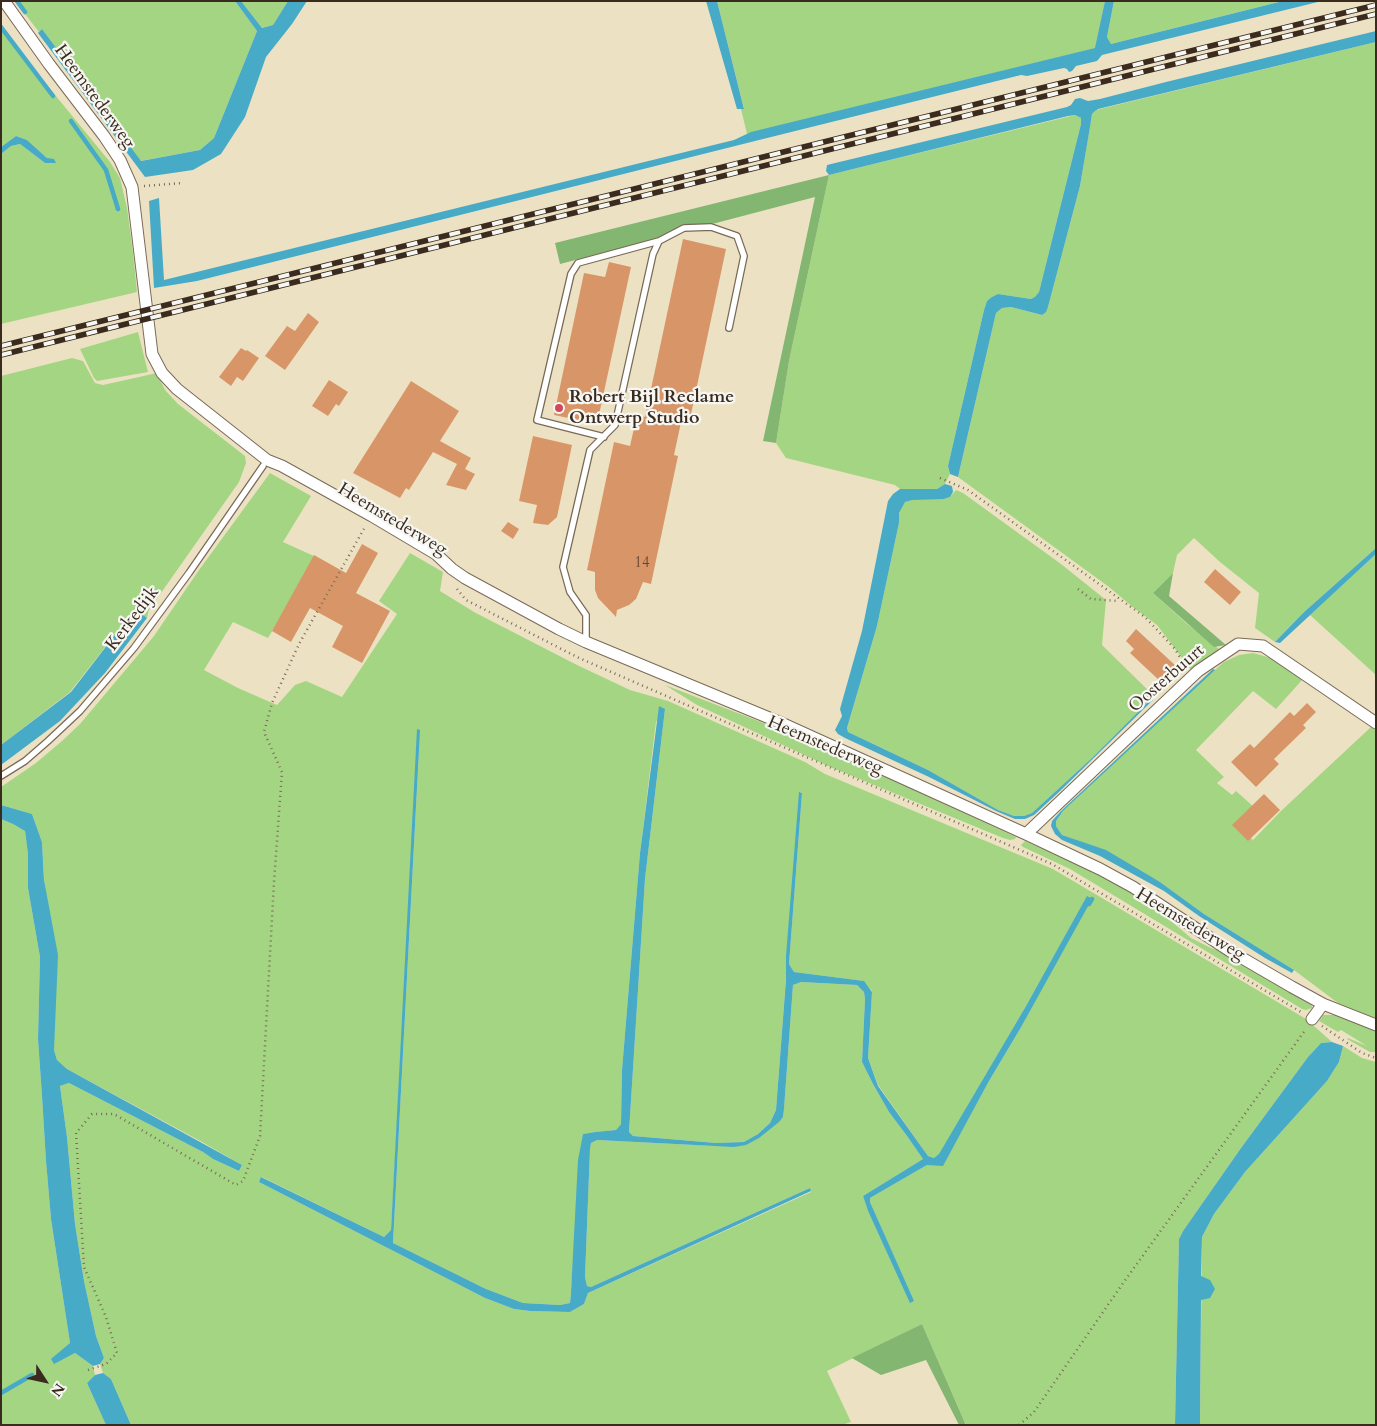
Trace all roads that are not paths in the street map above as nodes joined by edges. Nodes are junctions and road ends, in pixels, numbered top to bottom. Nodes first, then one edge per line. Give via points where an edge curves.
1 (4, 1) edge
2 (659, 241) junction
3 (728, 328) dead end
4 (604, 437) junction
5 (265, 463) junction
6 (586, 642) junction
7 (1376, 723) edge
8 (1, 776) edge
9 (1026, 834) junction
10 (1323, 1004) junction
11 (1312, 1019) road end
12 (1376, 1025) edge

1 - 5 street, Heemstederweg via 104,136 132,187 152,354 162,373
2 - 3 lane via 684,228 711,227 737,236 744,256
2 - 4 lane via 653,254 615,425
2 - 4 lane via 578,263 571,274 537,420
4 - 6 lane via 590,450 563,568 570,592 586,615
5 - 6 street, Heemstederweg via 282,466 369,520 436,554 465,578
5 - 8 lane, Kerkedijk via 134,648 80,711 31,756
6 - 9 street, Heemstederweg via 779,722
7 - 9 street, Oosterbuurt via 1263,646 1238,644 1192,676
9 - 10 street, Heemstederweg via 1133,887 1230,951
10 - 11 street
10 - 12 street, Heemstederweg

